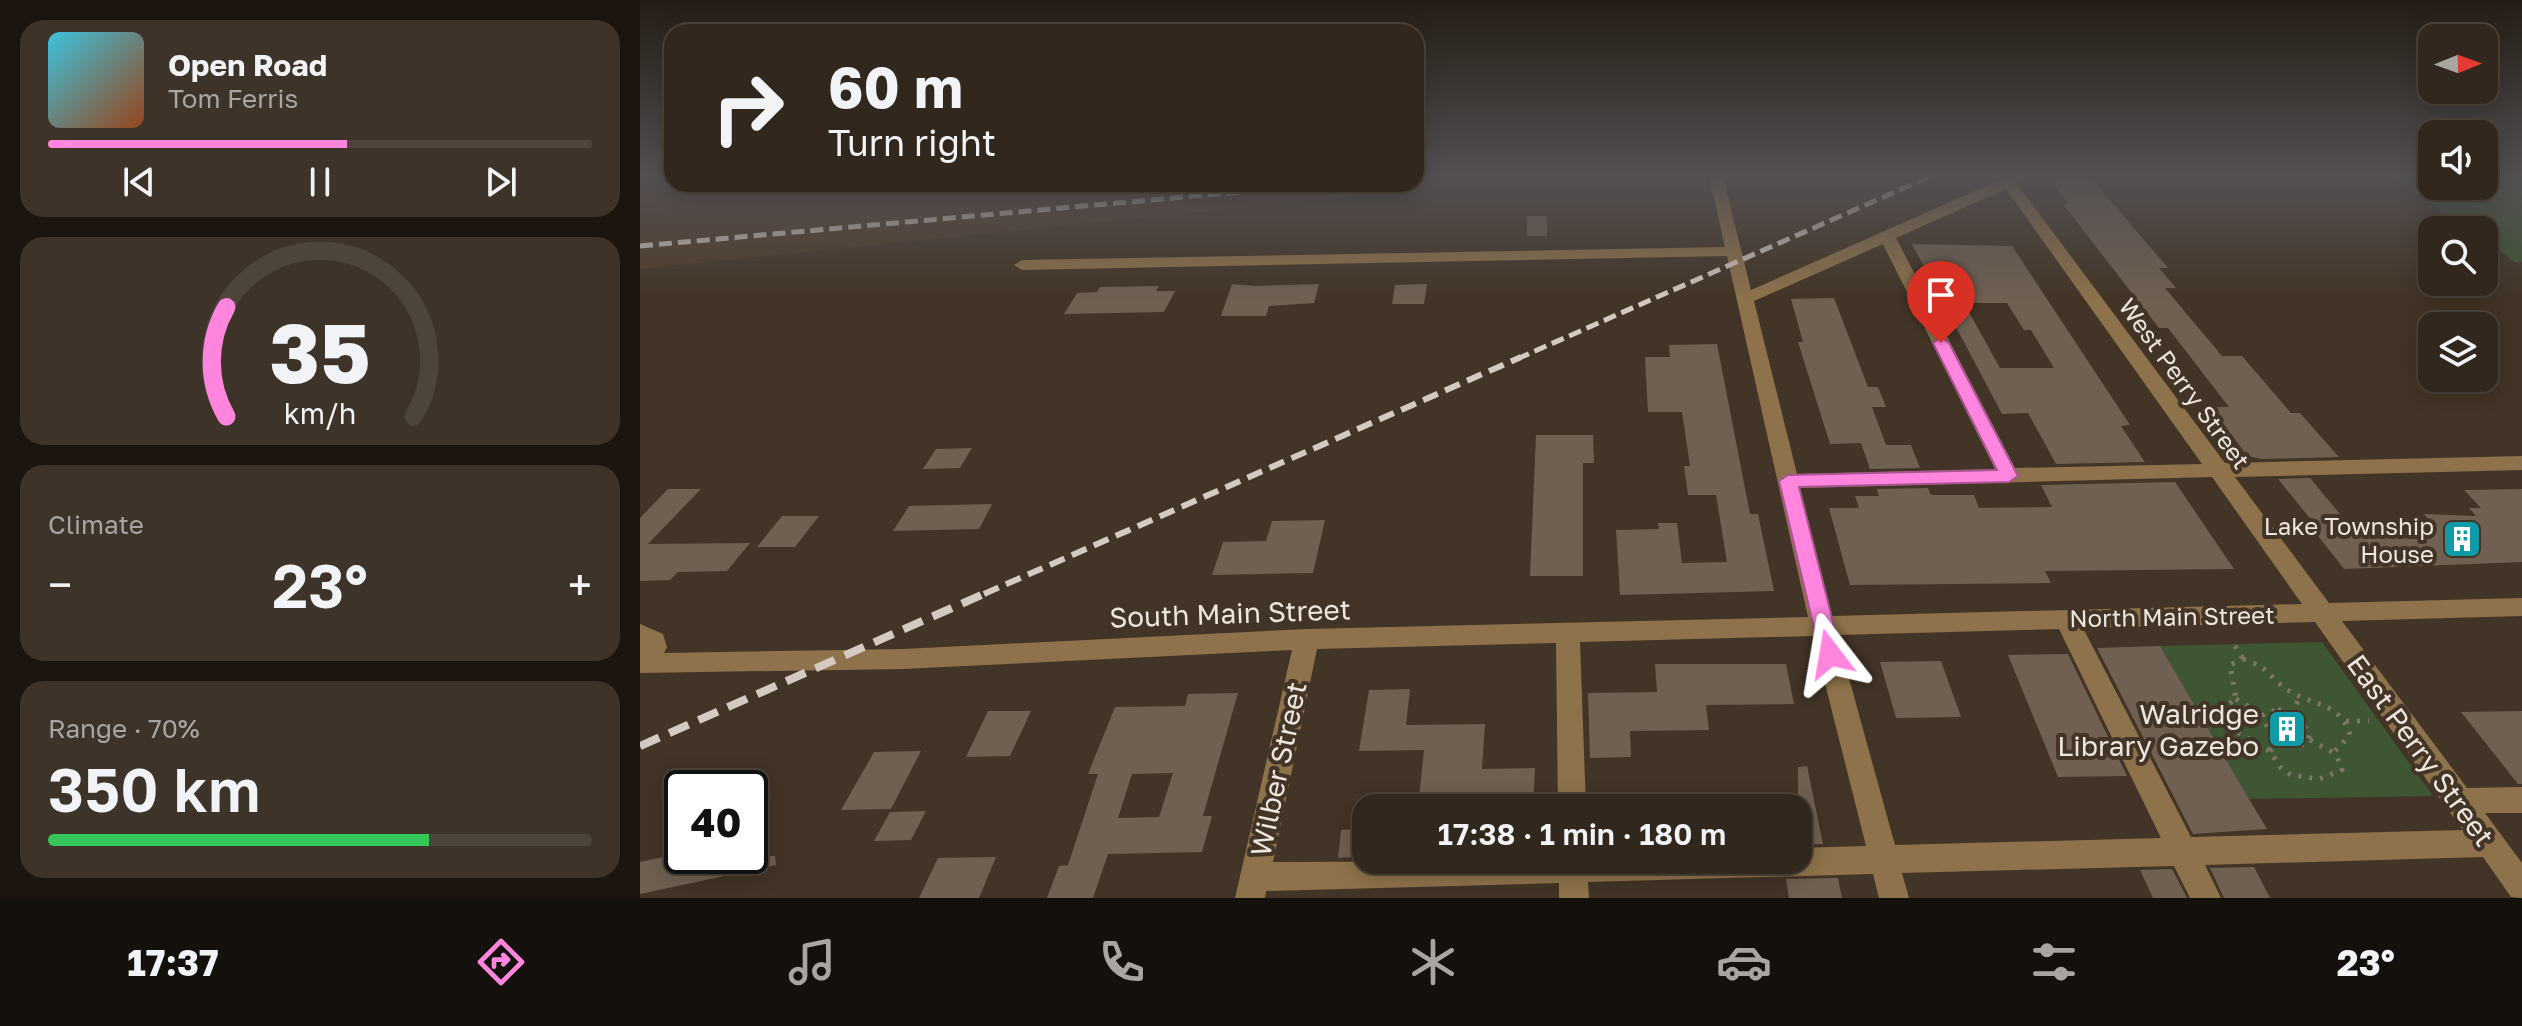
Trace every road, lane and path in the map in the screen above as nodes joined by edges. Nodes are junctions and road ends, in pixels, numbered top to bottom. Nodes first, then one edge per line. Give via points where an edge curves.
1 (1726, 218) edge
2 (1928, 218) edge
3 (2040, 218) edge
4 (1887, 236) junction
5 (1734, 251) junction
6 (1022, 265) dead end
7 (1745, 299) junction
8 (2522, 463) edge
9 (2217, 471) junction
10 (2009, 476) junction
11 (1788, 481) junction
12 (2522, 607) edge
13 (2319, 612) junction
14 (2066, 619) junction
15 (1822, 625) junction
16 (1568, 632) junction
17 (640, 634) edge
18 (1307, 639) junction
19 (2235, 646) dead end
20 (2243, 659) junction
21 (642, 663) edge
22 (2300, 696) junction
23 (2236, 699) junction
24 (2292, 714) junction
25 (2263, 715) junction
26 (2346, 721) junction
27 (2379, 721) dead end
28 (2280, 740) junction
29 (2310, 740) junction
30 (2270, 751) junction
31 (2336, 754) junction
32 (1572, 794) edge
33 (2522, 800) edge
34 (2458, 801) junction
35 (2489, 843) junction
36 (2183, 852) junction
37 (1885, 860) junction
38 (1812, 861) edge
39 (1439, 874) edge
40 (1573, 874) edge
41 (2522, 887) edge
42 (1252, 888) edge
43 (1574, 898) edge
44 (1894, 898) edge
45 (2206, 898) edge

1 - 5 street
2 - 4 street
3 - 9 street, West Perry Street
4 - 7 street
4 - 10 street
5 - 6 street
5 - 7 street
7 - 11 street
8 - 9 street
9 - 10 street
9 - 13 street, West Perry Street
10 - 11 street
11 - 15 street
12 - 13 street, North Main Street
13 - 14 street, North Main Street
13 - 34 street, East Perry Street
14 - 15 street, North Main Street
14 - 36 street
15 - 16 street, South Main Street
15 - 37 street
16 - 18 street, South Main Street
16 - 32 street
17 - 21 street via 655,647
18 - 21 street, South Main Street via 903,659
18 - 42 street, Wilber Street
19 - 20 path
20 - 22 path via 2265,666 2280,685
20 - 23 path via 2230,665
22 - 24 path
22 - 26 path via 2315,698
23 - 25 path
23 - 30 path via 2224,707 2223,724
24 - 25 path via 2278,709
24 - 29 path via 2305,724
25 - 28 path via 2264,726
26 - 27 path
26 - 31 path via 2350,735
28 - 29 path via 2300,746
28 - 30 path
29 - 31 path
30 - 31 path via 2291,775 2319,779 2342,770
33 - 34 street
34 - 35 street, East Perry Street
35 - 36 street
35 - 41 street, East Perry Street
36 - 37 street
36 - 45 street
37 - 38 street
37 - 44 street
39 - 42 street
40 - 43 street

